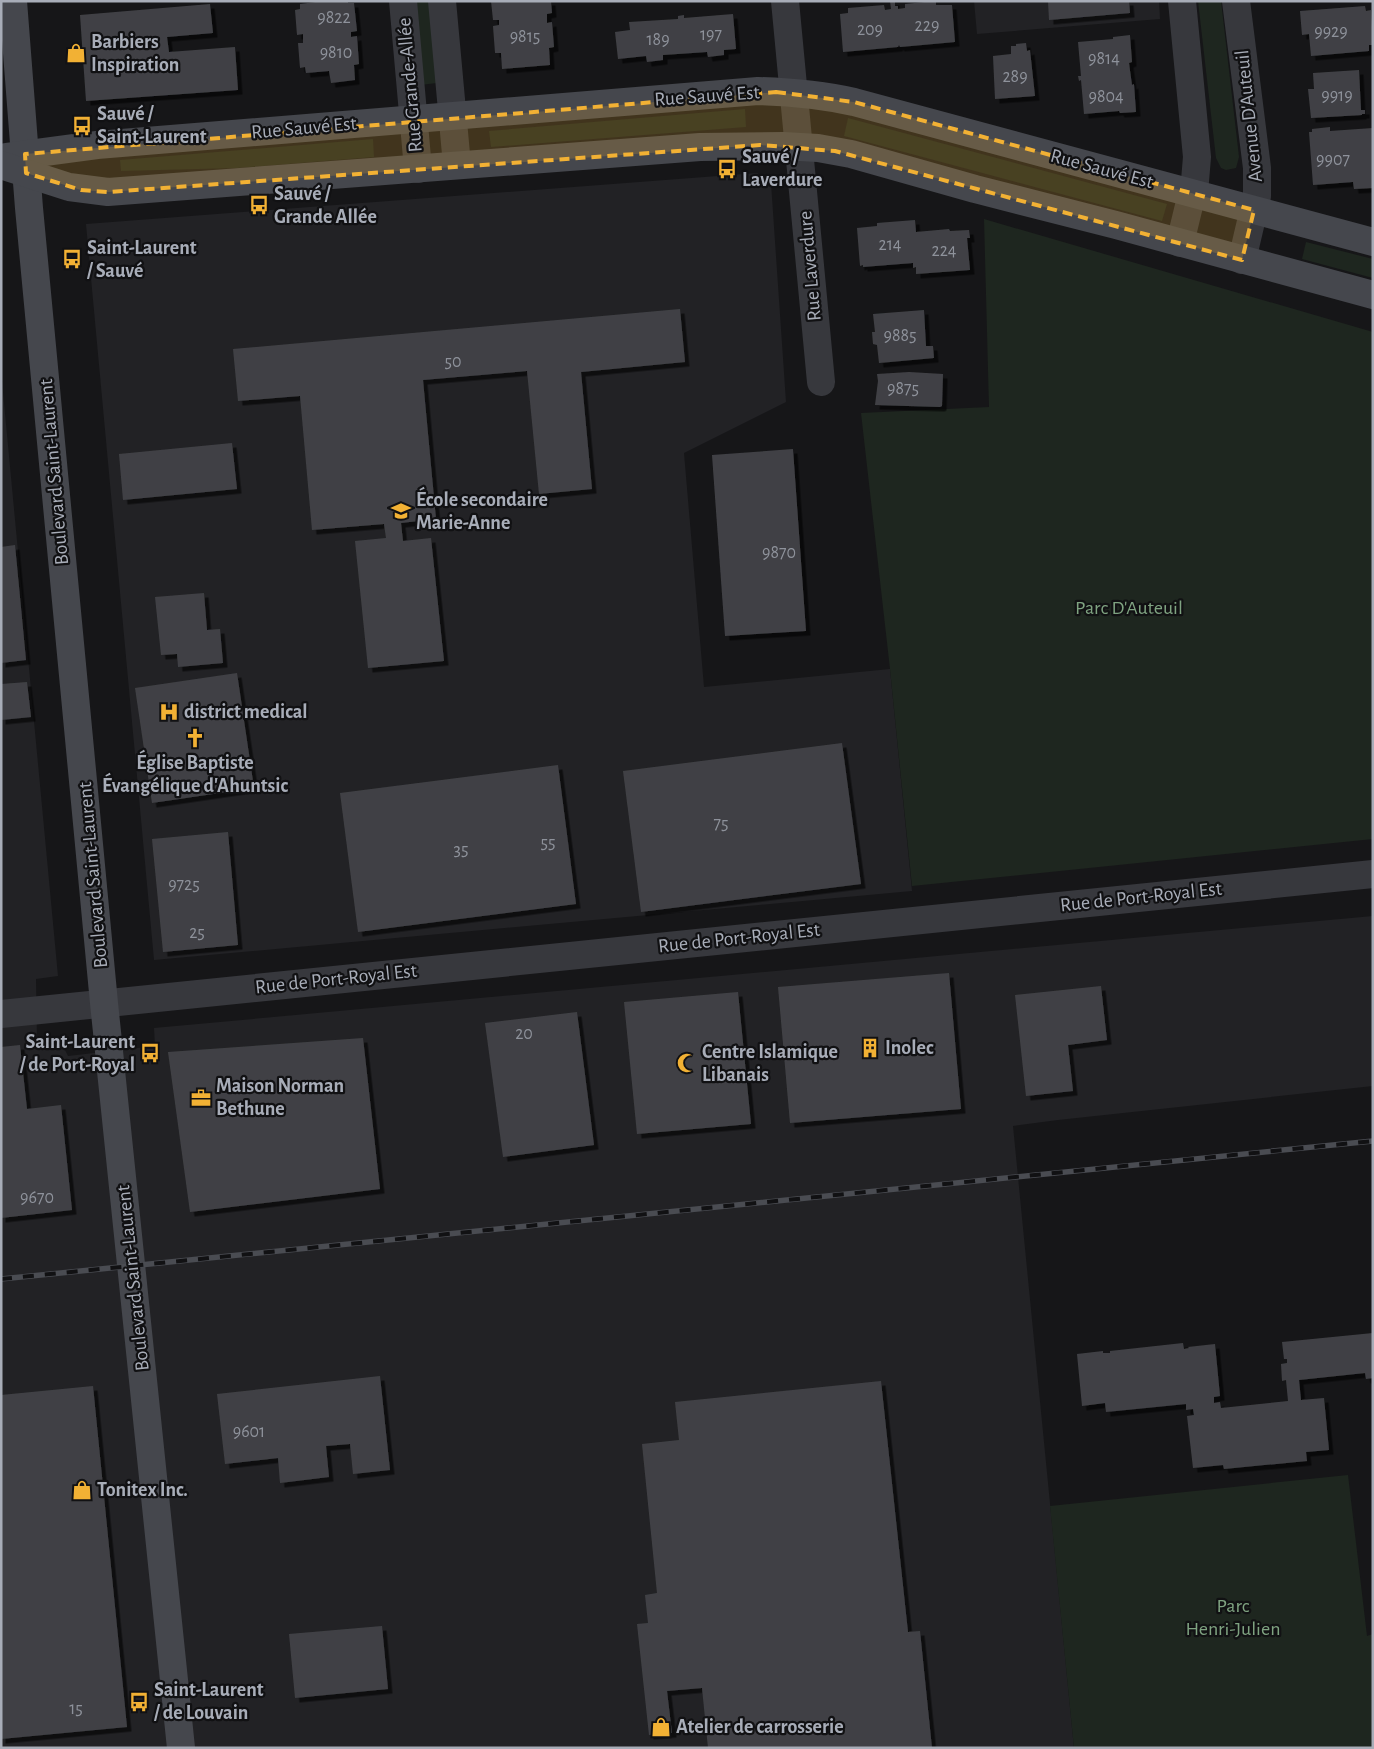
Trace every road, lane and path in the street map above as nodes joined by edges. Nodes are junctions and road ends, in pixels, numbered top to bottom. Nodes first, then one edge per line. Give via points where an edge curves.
1 (13, 1) edge
2 (403, 1) edge
3 (442, 1) edge
4 (785, 1) edge
5 (1182, 1) edge
6 (1236, 1) edge
7 (793, 93) junction
8 (452, 116) junction
9 (413, 119) junction
10 (798, 147) junction
11 (13, 162) edge
12 (457, 165) junction
13 (418, 168) junction
14 (1192, 194) junction
15 (1254, 210) junction
16 (1373, 242) edge
17 (1180, 244) junction
18 (1242, 260) junction
19 (1373, 295) edge
20 (821, 382) dead end
21 (1373, 874) edge
22 (104, 1003) junction
23 (1, 1014) edge
24 (181, 1748) edge

1 - 11 main road, Boulevard Saint-Laurent
2 - 9 street, Rue Grande-Allée
3 - 8 street, Rue Grande-Allée
4 - 7 street, Rue Laverdure
5 - 14 street via 1197,157
6 - 15 street, Avenue D'Auteuil via 1257,168
7 - 8 main road, Rue Sauvé Est via 758,91
7 - 10 street, Rue Laverdure
7 - 14 main road, Rue Sauvé Est via 854,102
8 - 9 main road, Rue Sauvé Est
8 - 12 street, Rue Grande-Allée
9 - 11 main road, Rue Sauvé Est via 97,145
9 - 13 street, Rue Grande-Allée
10 - 12 main road via 700,147
10 - 17 main road via 851,154
10 - 20 street, Rue Laverdure
11 - 13 main road via 81,190 108,192
11 - 22 main road, Boulevard Saint-Laurent
12 - 13 main road
14 - 15 main road, Rue Sauvé Est
14 - 17 street
15 - 16 main road, Rue Sauvé Est
15 - 18 street, Avenue D'Auteuil
17 - 18 main road
18 - 19 main road
21 - 22 street, Rue de Port-Royal Est
22 - 23 street, Rue de Port-Royal Est
22 - 24 main road, Boulevard Saint-Laurent

